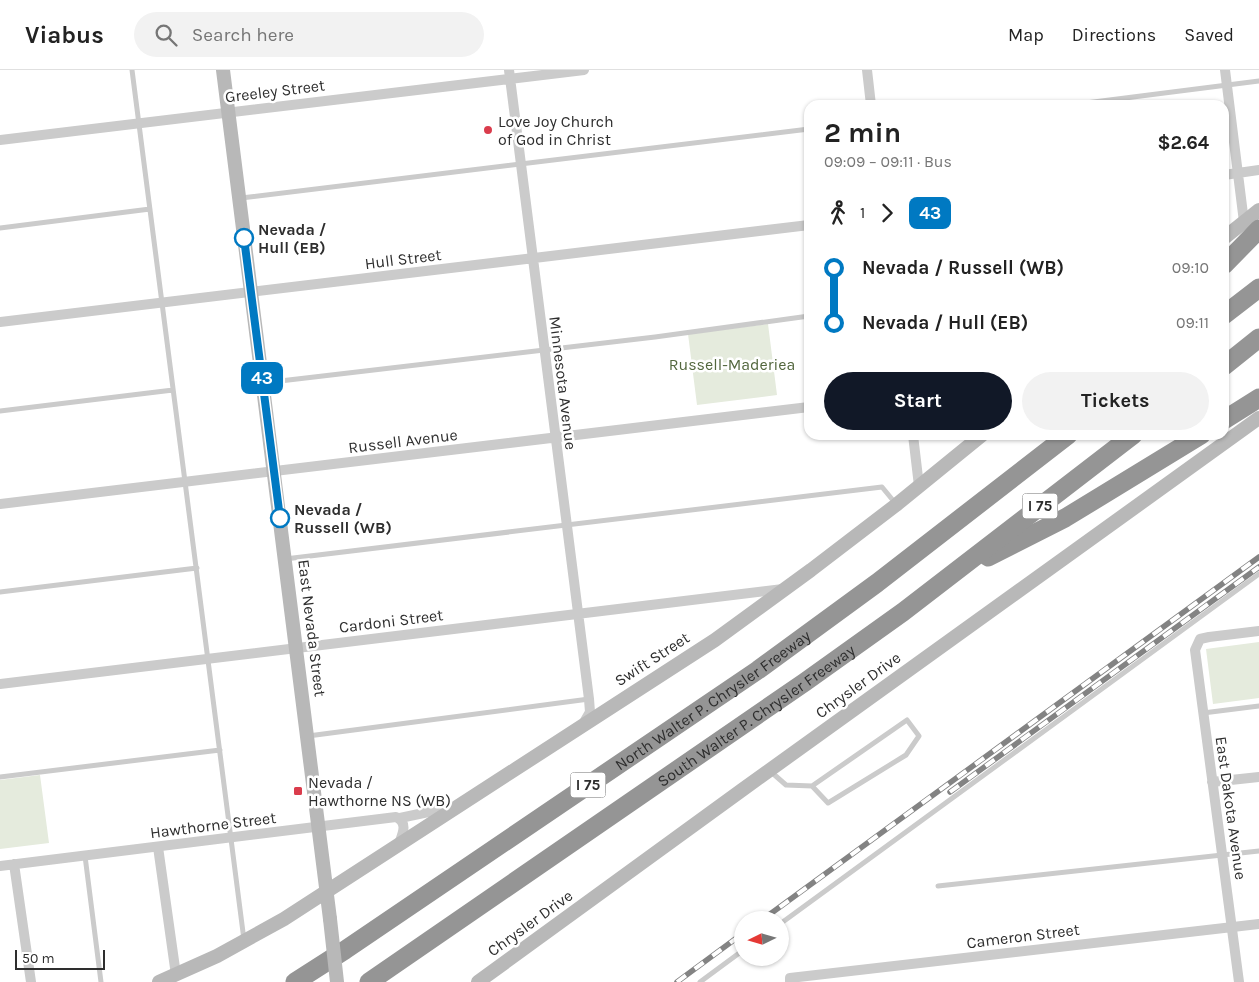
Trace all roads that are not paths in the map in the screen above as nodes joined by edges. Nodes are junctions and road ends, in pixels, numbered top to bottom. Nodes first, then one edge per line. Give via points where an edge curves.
1 (132, 70) edge
2 (223, 70) edge
3 (584, 70) edge
4 (867, 70) edge
5 (1225, 70) edge
6 (509, 74) edge
7 (1259, 81) edge
8 (1227, 86) junction
9 (871, 100) edge
10 (1111, 100) edge
11 (1229, 100) edge
12 (1229, 102) edge
13 (228, 112) junction
14 (139, 123) junction
15 (804, 130) edge
16 (0, 140) edge
17 (520, 164) junction
18 (1259, 170) edge
19 (1238, 173) junction
20 (1229, 174) edge
21 (239, 198) junction
22 (150, 209) junction
23 (1259, 210) edge
24 (804, 226) edge
25 (1251, 226) edge
26 (0, 228) edge
27 (1229, 236) edge
28 (532, 258) junction
29 (1229, 258) edge
30 (1259, 288) edge
31 (251, 292) junction
32 (162, 303) junction
33 (1229, 311) edge
34 (804, 317) edge
35 (0, 322) edge
36 (1259, 338) edge
37 (544, 350) junction
38 (1229, 362) edge
39 (263, 384) junction
40 (173, 390) junction
41 (1259, 398) edge
42 (804, 408) edge
43 (0, 411) edge
44 (1229, 417) edge
45 (1259, 418) edge
46 (555, 438) junction
47 (913, 440) edge
48 (976, 440) edge
49 (1043, 440) edge
50 (1061, 440) edge
51 (1126, 440) edge
52 (1192, 440) edge
53 (1228, 440) edge
54 (1229, 440) edge
55 (274, 471) junction
56 (186, 482) junction
57 (919, 486) junction
58 (1000, 487) junction
59 (0, 504) edge
60 (896, 505) junction
61 (567, 524) junction
62 (285, 558) junction
63 (197, 568) junction
64 (1259, 574) edge
65 (947, 578) junction
66 (785, 589) junction
67 (0, 592) edge
68 (578, 614) junction
69 (1259, 631) edge
70 (296, 648) junction
71 (209, 658) junction
72 (0, 684) edge
73 (589, 699) junction
74 (1259, 706) edge
75 (1203, 713) junction
76 (598, 716) junction
77 (581, 728) junction
78 (308, 736) junction
79 (220, 750) junction
80 (769, 770) junction
81 (0, 777) edge
82 (1259, 777) edge
83 (1212, 782) junction
84 (812, 786) junction
85 (461, 805) junction
86 (400, 818) junction
87 (319, 826) junction
88 (230, 837) junction
89 (398, 846) junction
90 (158, 847) junction
91 (1259, 851) edge
92 (1222, 855) junction
93 (85, 856) junction
94 (14, 864) junction
95 (0, 866) edge
96 (938, 886) dead end
97 (327, 892) junction
98 (789, 917) edge
99 (1259, 924) edge
100 (1232, 927) junction
101 (244, 942) junction
102 (734, 957) edge
103 (176, 975) junction
104 (790, 980) edge
105 (31, 982) edge
106 (101, 982) edge
107 (159, 982) edge
108 (295, 982) edge
109 (337, 982) edge
110 (369, 982) edge
111 (478, 982) edge
112 (700, 982) edge
113 (1240, 982) edge

1 - 14 lane
2 - 13 main road, East Nevada Street
3 - 6 street, Greeley Street
4 - 9 street
5 - 8 street
6 - 13 street, Greeley Street
6 - 17 street, Minnesota Avenue
7 - 8 lane
8 - 10 lane
8 - 11 street
12 - 19 street
13 - 14 street, Greeley Street
13 - 21 main road, East Nevada Street
14 - 16 street, Greeley Street
14 - 22 lane
15 - 17 lane
17 - 21 lane
17 - 28 street, Minnesota Avenue
18 - 19 street
19 - 20 street
19 - 25 street
21 - 31 main road, East Nevada Street
22 - 26 lane
22 - 32 lane
23 - 25 main road
24 - 28 street, Hull Street
25 - 27 main road
25 - 29 highway
28 - 31 street, Hull Street
28 - 37 street, Minnesota Avenue
30 - 33 highway
31 - 32 street, Hull Street
31 - 39 main road, East Nevada Street
32 - 35 street, Hull Street
32 - 40 lane
34 - 37 lane
36 - 38 highway
37 - 39 lane
37 - 46 street, Minnesota Avenue
39 - 55 main road, East Nevada Street
40 - 43 lane
40 - 56 lane
41 - 44 highway
42 - 46 street, Russell Avenue
45 - 54 main road, Chrysler Drive
46 - 55 street, Russell Avenue
46 - 61 street, Minnesota Avenue
47 - 57 street
48 - 57 main road, Swift Street
49 - 58 highway
50 - 58 highway, North Walter P. Chrysler Freeway / I 75
51 - 65 highway, South Walter P. Chrysler Freeway / I 75
52 - 65 highway via 1065,518
53 - 80 main road, Chrysler Drive
55 - 56 street, Russell Avenue
55 - 62 main road, East Nevada Street
56 - 59 street, Russell Avenue
56 - 63 lane
57 - 60 main road, Swift Street
58 - 108 highway, North Walter P. Chrysler Freeway / I 75 via 758,670
60 - 61 lane via 882,487
60 - 66 main road, Swift Street
61 - 62 lane
61 - 68 street, Minnesota Avenue
62 - 70 main road, East Nevada Street
63 - 67 lane
63 - 71 lane
64 - 98 lane
65 - 110 highway, South Walter P. Chrysler Freeway / I 75 via 805,682
66 - 68 street, Cardoni Street
66 - 76 main road, Swift Street via 715,640
68 - 70 street, Cardoni Street
68 - 73 street, Minnesota Avenue
69 - 75 street, East Dakota Avenue via 1200,639 1195,650
70 - 71 street, Cardoni Street
70 - 78 main road, East Nevada Street
71 - 72 street, Cardoni Street
71 - 79 lane
73 - 76 street, Minnesota Avenue
73 - 77 street, Minnesota Avenue via 590,712
73 - 78 lane
74 - 75 lane
75 - 83 street, East Dakota Avenue
76 - 77 main road, Swift Street
77 - 85 main road, Swift Street
78 - 87 main road, East Nevada Street
79 - 81 lane
79 - 88 lane
80 - 84 lane via 786,785
80 - 111 main road, Chrysler Drive
82 - 83 street
83 - 92 street, East Dakota Avenue
84 - 84 lane via 908,720 919,736 906,756 828,803
85 - 86 street, Hawthorne Street
85 - 89 main road, Swift Street
86 - 87 street, Hawthorne Street
86 - 89 street via 404,824
87 - 88 street, Hawthorne Street
87 - 97 main road, East Nevada Street
88 - 90 street, Hawthorne Street
88 - 101 lane
89 - 97 main road, Swift Street
90 - 93 street, Hawthorne Street
90 - 103 street
91 - 92 lane
92 - 96 lane
92 - 100 street, East Dakota Avenue
93 - 94 street, Hawthorne Street
93 - 106 lane
94 - 95 street, Hawthorne Street
94 - 105 street
97 - 101 main road
97 - 109 main road, East Nevada Street, bridge
99 - 100 street, Cameron Street
100 - 104 street, Cameron Street
100 - 113 street, East Dakota Avenue
101 - 103 main road
102 - 112 lane
103 - 107 main road

